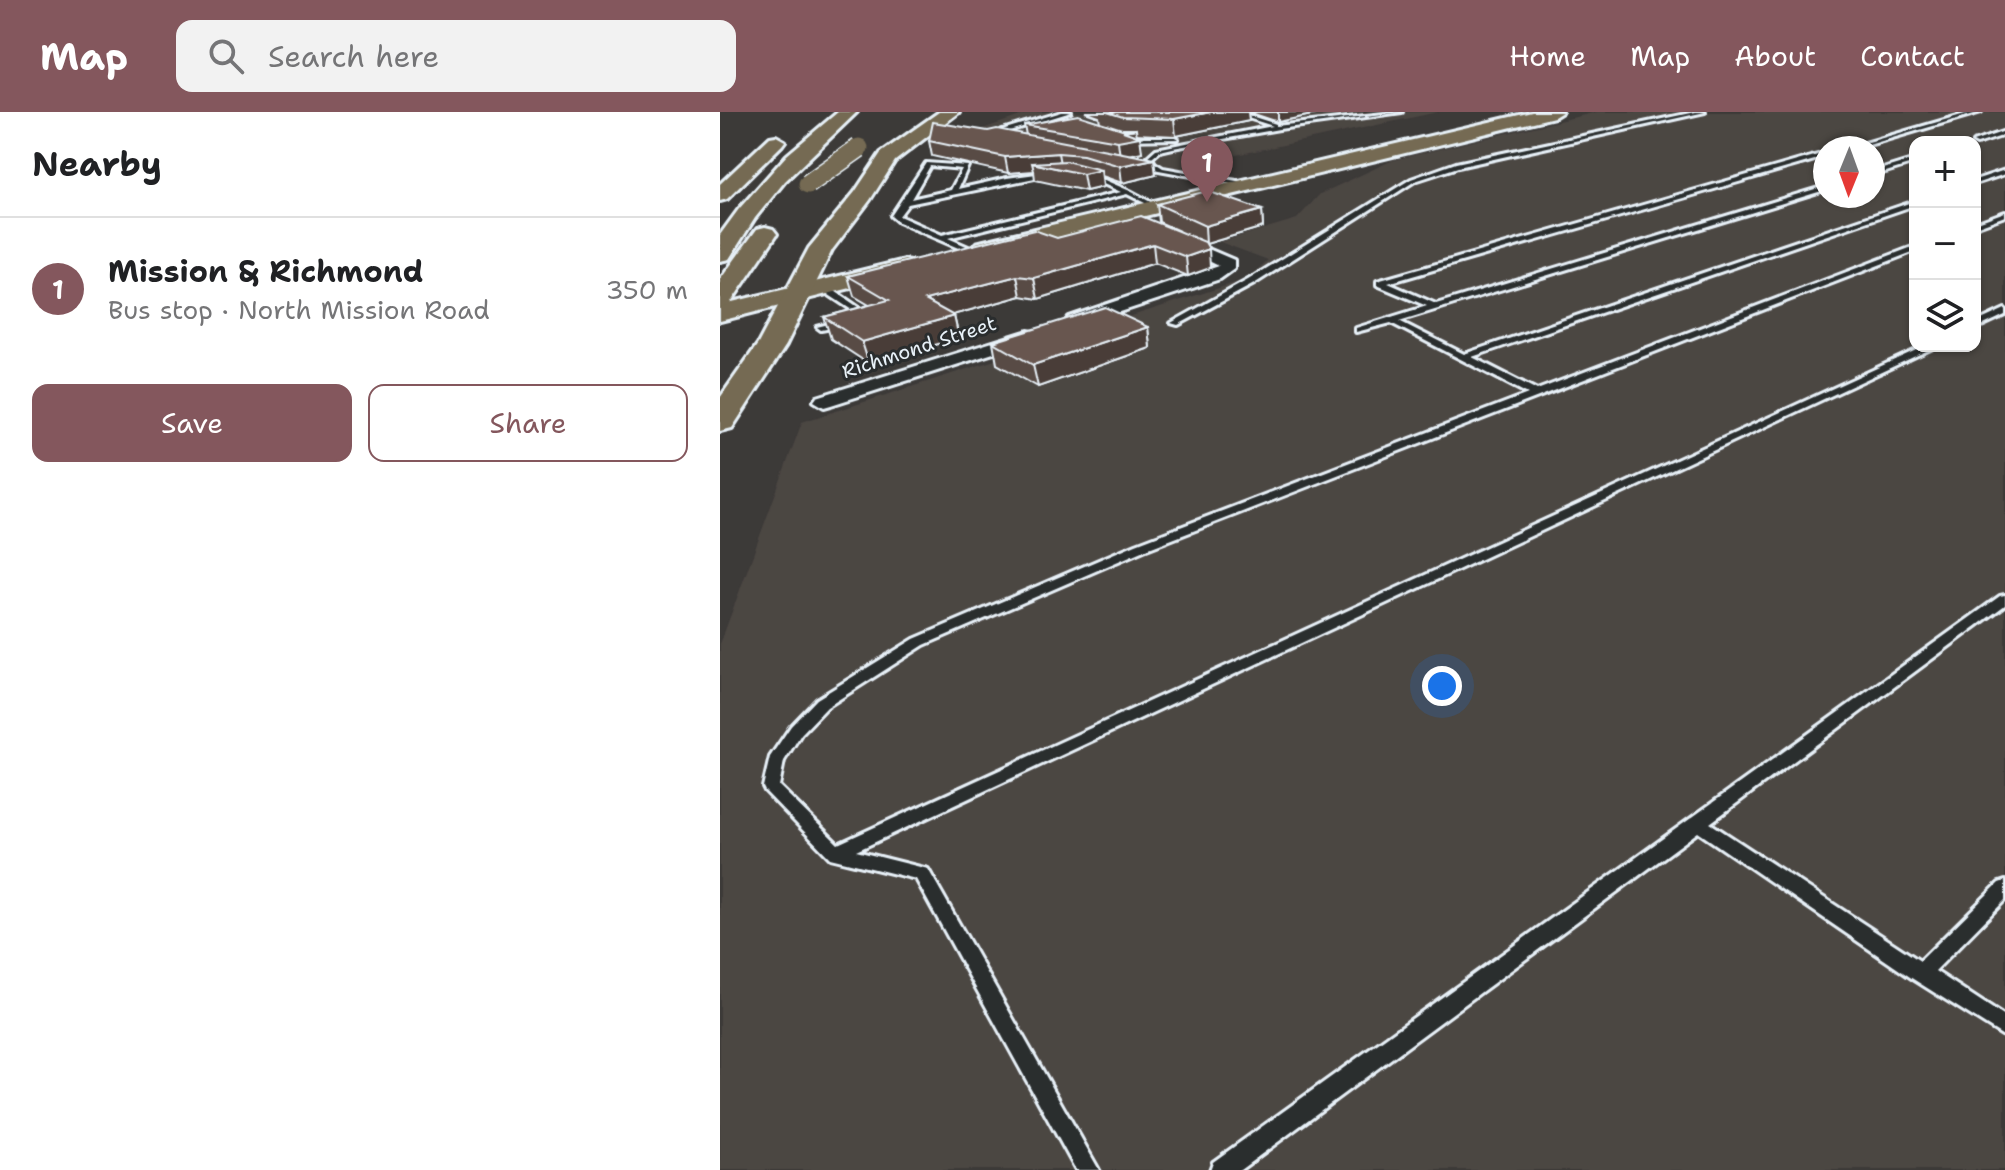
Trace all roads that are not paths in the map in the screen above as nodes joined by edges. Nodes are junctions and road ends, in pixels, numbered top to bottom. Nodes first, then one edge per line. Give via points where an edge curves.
1 (1068, 112) edge
2 (1232, 112) edge
3 (1399, 112) edge
4 (1554, 112) edge
5 (1702, 112) edge
6 (1978, 112) edge
7 (942, 113) edge
8 (854, 115) edge
9 (1055, 116) junction
10 (1069, 120) edge
11 (1267, 123) junction
12 (790, 127) dead end
13 (1279, 127) junction
14 (2005, 133) edge
15 (1111, 134) edge
16 (1885, 138) edge
17 (1981, 141) edge
18 (1006, 142) edge
19 (1813, 158) edge
20 (1909, 163) edge
21 (1131, 164) edge
22 (1162, 170) junction
23 (1885, 170) edge
24 (2005, 172) edge
25 (1981, 180) edge
26 (1246, 184) junction
27 (959, 191) junction
28 (1128, 192) junction
29 (1813, 192) edge
30 (823, 193) junction
31 (720, 195) edge
32 (906, 202) junction
33 (1909, 205) edge
34 (2005, 214) edge
35 (1155, 222) junction
36 (1981, 223) edge
37 (941, 237) junction
38 (821, 248) junction
39 (1909, 250) edge
40 (970, 251) junction
41 (720, 254) edge
42 (810, 291) junction
43 (720, 303) edge
44 (1436, 307) junction
45 (2005, 312) edge
46 (1391, 320) junction
47 (1175, 323) dead end
48 (1981, 323) edge
49 (821, 327) edge
50 (1359, 330) dead end
51 (1919, 352) edge
52 (1464, 357) junction
53 (1536, 394) junction
54 (824, 401) dead end
55 (720, 421) edge
56 (2005, 599) edge
57 (1697, 823) junction
58 (836, 853) junction
59 (2005, 888) edge
60 (1920, 973) junction
61 (2005, 1028) edge
62 (1088, 1170) edge
63 (1221, 1170) edge

1 - 9 lane
2 - 11 lane
3 - 13 lane
4 - 26 main road
5 - 47 lane via 1456,165 1413,180
6 - 16 lane
7 - 30 main road, bridge via 876,140 822,171
7 - 38 main road via 888,157
8 - 30 main road via 828,164
8 - 41 main road via 811,142 781,172
9 - 10 lane
9 - 18 lane via 998,135
11 - 13 lane
11 - 15 lane via 1160,141
12 - 31 main road
13 - 22 lane via 1162,149 1149,161
14 - 17 lane
19 - 44 lane via 1380,283
20 - 23 lane
21 - 22 lane
22 - 26 lane
24 - 25 lane
26 - 35 main road
27 - 28 lane via 1068,174 1087,175
27 - 32 lane
27 - 32 lane via 953,189 966,167 937,162 928,164
28 - 35 lane
28 - 37 lane
29 - 44 lane
30 - 38 main road
30 - 43 main road via 782,209
32 - 37 lane via 895,216
33 - 52 lane
34 - 36 lane
35 - 40 main road via 1117,215
35 - 54 street, Richmond Street via 1228,263 1226,269
37 - 40 lane
38 - 42 main road
39 - 53 lane
40 - 42 main road
42 - 43 main road
42 - 49 lane via 867,316
42 - 55 main road
44 - 46 lane
45 - 48 lane
46 - 50 lane
46 - 52 lane
51 - 58 lane
52 - 53 lane
53 - 58 lane via 1140,547 919,642 866,674 822,703 796,730 776,761 771,787
56 - 57 lane
57 - 60 lane
57 - 63 lane
58 - 62 lane via 922,874
59 - 60 lane
60 - 61 lane

